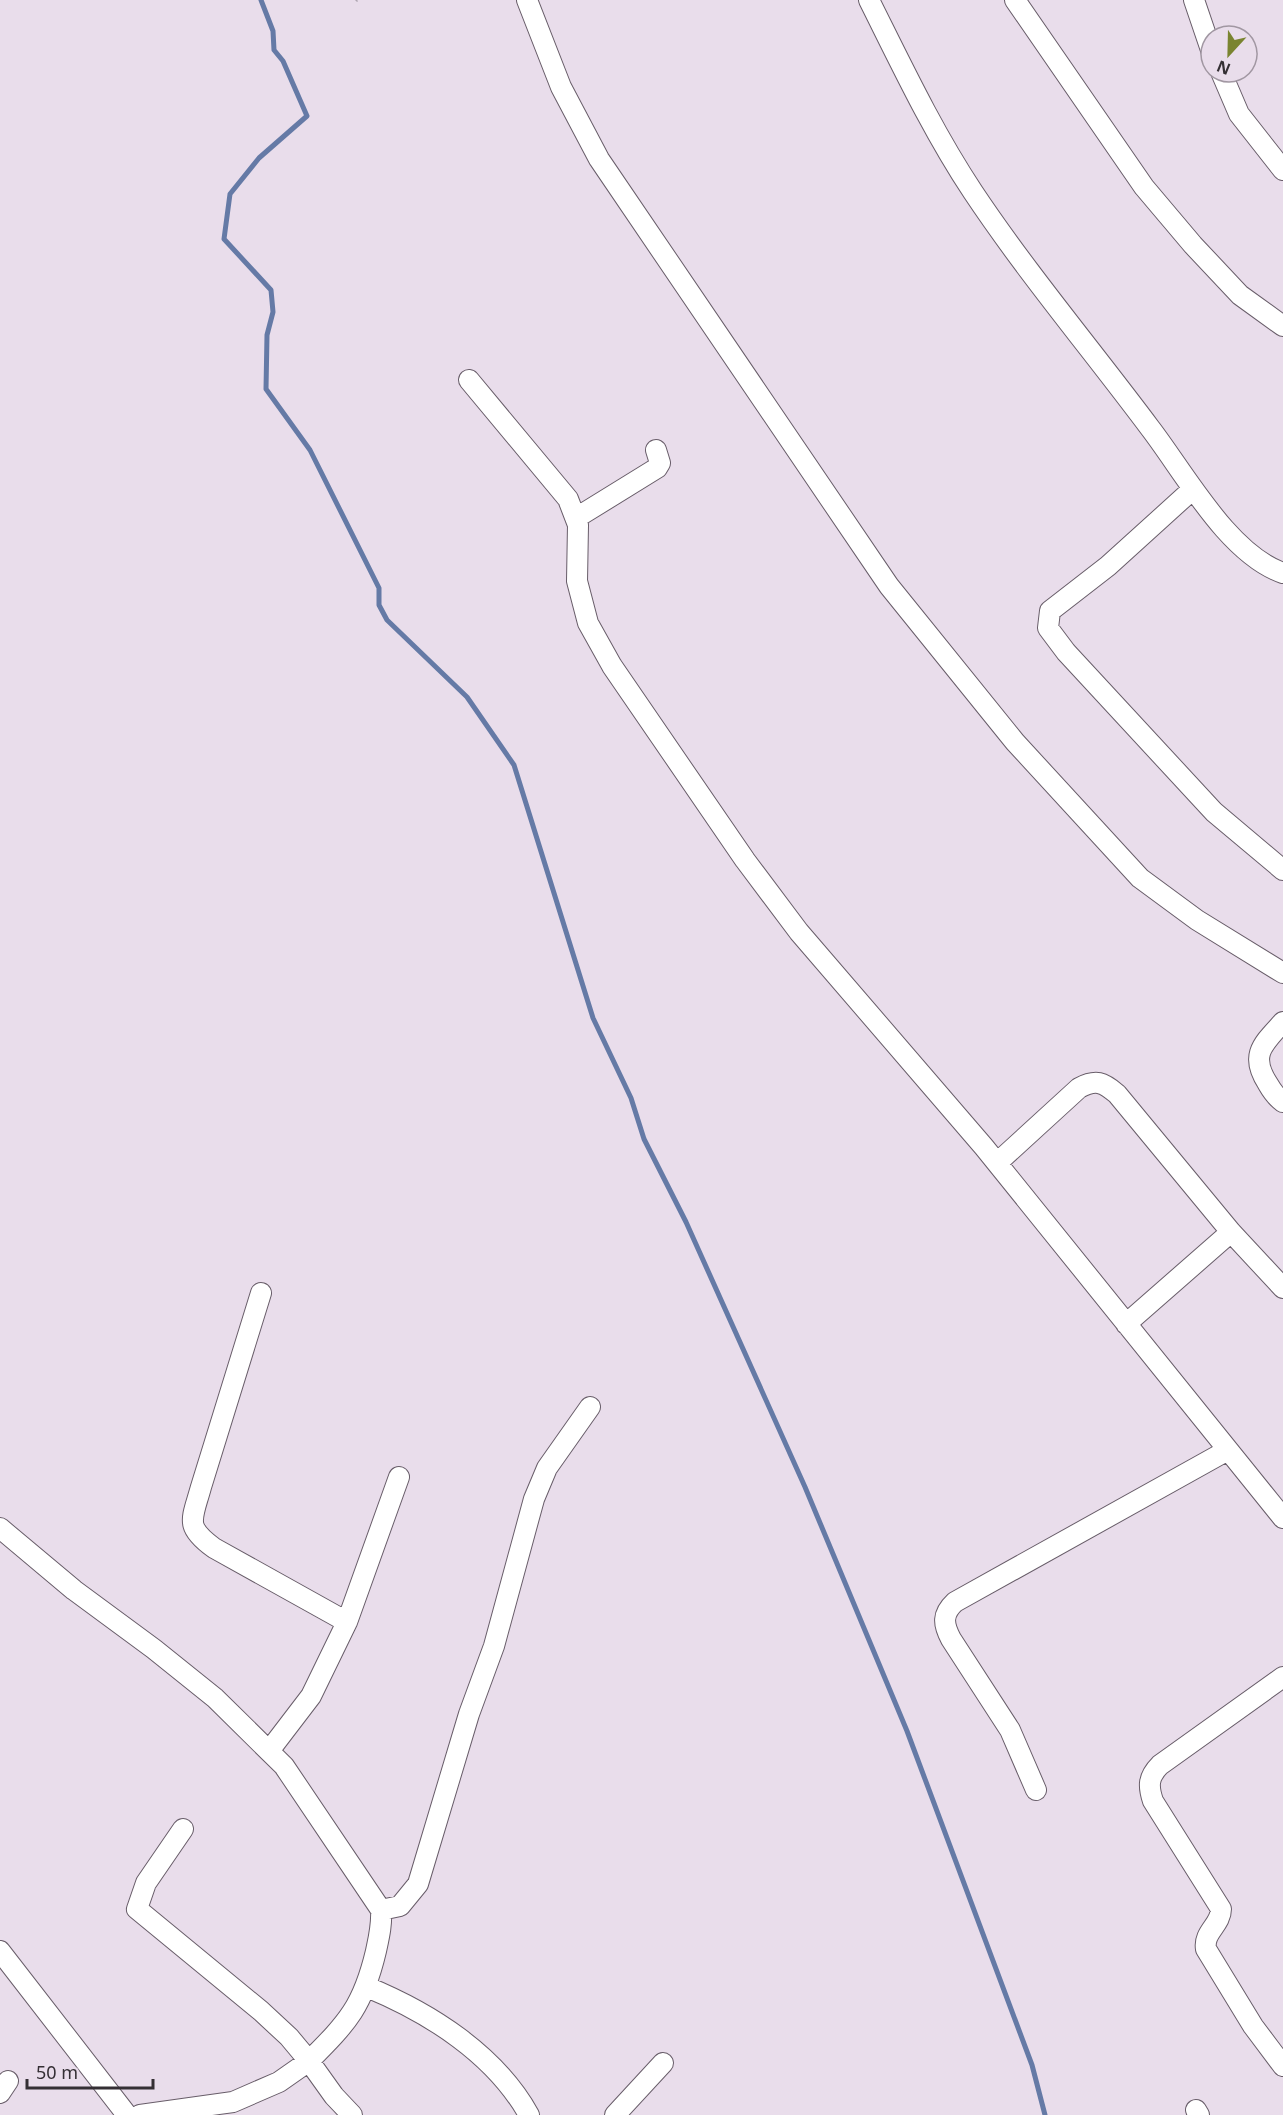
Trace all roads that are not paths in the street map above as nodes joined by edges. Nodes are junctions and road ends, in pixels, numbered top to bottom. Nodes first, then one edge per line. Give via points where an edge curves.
1 (526, 0) edge
2 (869, 0) edge
3 (1015, 0) edge
4 (1194, 0) edge
5 (1202, 24) edge
6 (1226, 84) edge
7 (1283, 170) edge
8 (1283, 326) edge
9 (469, 380) dead end
10 (656, 450) dead end
11 (1193, 489) junction
12 (576, 518) junction
13 (1283, 573) edge
14 (1283, 870) edge
15 (1283, 973) edge
16 (1283, 1022) edge
17 (1283, 1102) edge
18 (997, 1163) junction
19 (1231, 1232) junction
20 (1283, 1288) edge
21 (261, 1293) dead end
22 (1126, 1324) junction
23 (591, 1407) dead end
24 (1228, 1450) junction
25 (399, 1478) dead end
26 (1283, 1518) edge
27 (0, 1528) edge
28 (348, 1622) junction
29 (1283, 1677) edge
30 (268, 1752) junction
31 (1036, 1790) dead end
32 (183, 1830) dead end
33 (381, 1910) junction
34 (0, 1951) edge
35 (367, 1987) junction
36 (309, 2061) junction
37 (663, 2063) dead end
38 (1283, 2066) edge
39 (127, 2115) edge
40 (140, 2115) edge
41 (352, 2115) edge
42 (529, 2115) edge
43 (615, 2115) edge

1 - 15 street via 561,87 599,159 889,586 1015,742 1117,856 1197,920
2 - 11 street via 972,191
3 - 8 street via 1144,187 1240,295
4 - 5 street
6 - 7 street via 1239,114
9 - 12 street via 568,499
10 - 12 street via 660,462 657,468
11 - 13 street via 1248,551
11 - 14 street via 1108,566 1050,611 1048,628 1214,812
12 - 18 street via 577,581 588,623 612,666 799,932
16 - 17 street via 1265,1042 1258,1055 1258,1068
18 - 19 street via 1079,1088 1104,1083
18 - 22 street
19 - 20 street
19 - 22 street
21 - 28 street via 196,1505 193,1528 197,1536 214,1548
22 - 24 street
23 - 33 street via 547,1468 534,1500 494,1646 469,1714 418,1884 400,1906
24 - 26 street
24 - 31 street via 955,1602 948,1610 944,1627 1010,1730
25 - 28 street
27 - 30 street via 215,1698
28 - 30 street via 311,1696
29 - 38 street via 1160,1765 1152,1773 1150,1790 1221,1909 1219,1920 1205,1940 1206,1949 1253,2026
30 - 33 street via 284,1766
32 - 36 street via 146,1883 137,1909 261,2011
33 - 35 street via 382,1923
34 - 39 street
35 - 36 street via 349,2019
35 - 42 street via 406,2003 447,2030 495,2068 515,2089
36 - 40 street via 279,2082 233,2102
36 - 41 street
37 - 43 street

